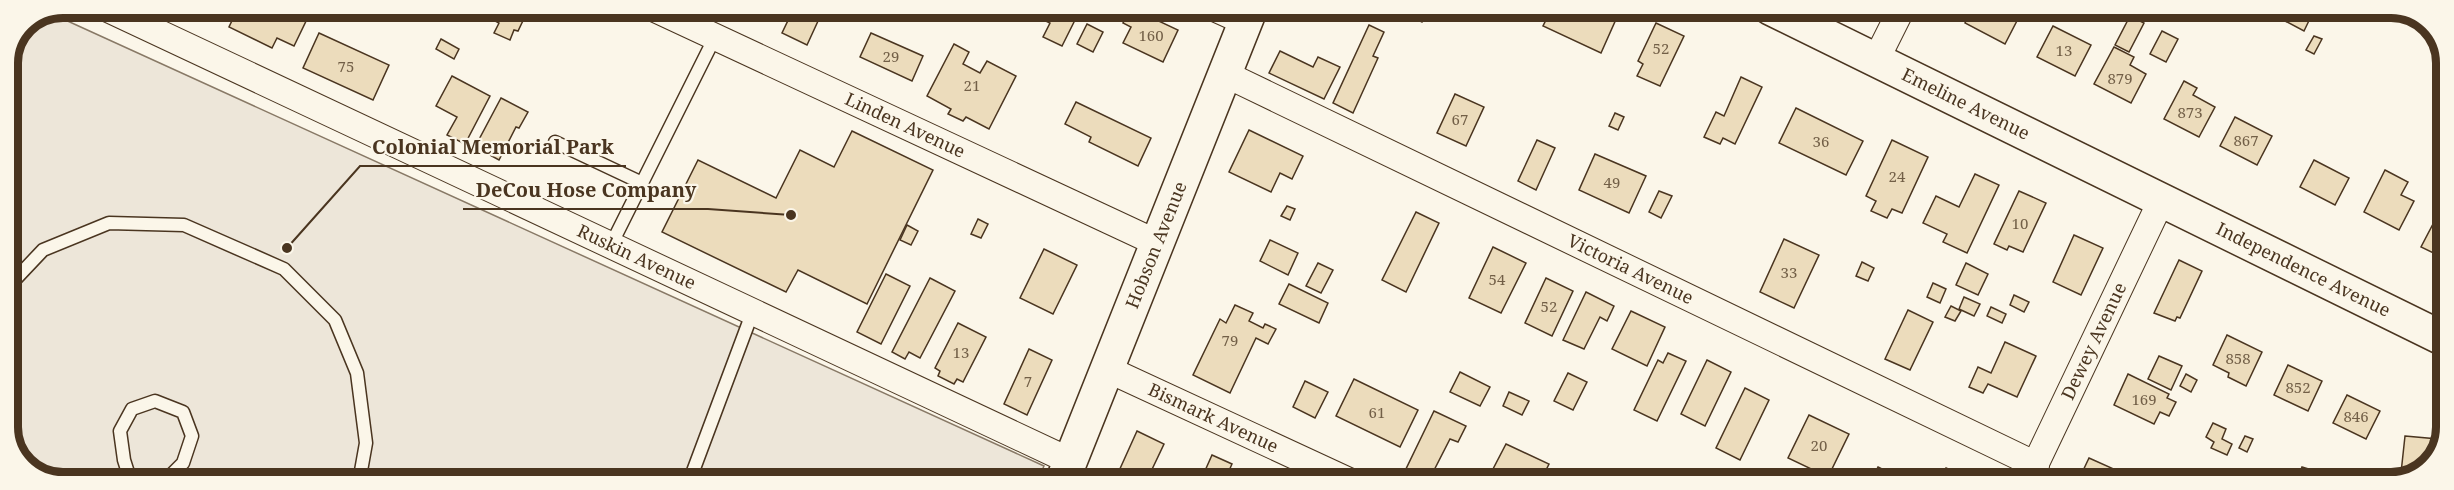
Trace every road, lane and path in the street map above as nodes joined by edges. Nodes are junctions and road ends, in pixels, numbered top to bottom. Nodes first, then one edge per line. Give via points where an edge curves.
1 (127, 18) edge
2 (674, 18) edge
3 (1247, 18) edge
4 (1790, 18) edge
5 (1897, 18) edge
6 (715, 37) junction
7 (1876, 60) junction
8 (1225, 74) junction
9 (555, 142) dead end
10 (642, 183) junction
11 (2161, 201) junction
12 (1157, 243) junction
13 (611, 245) junction
14 (18, 276) edge
15 (753, 312) junction
16 (2436, 335) edge
17 (1107, 369) junction
18 (128, 472) edge
19 (174, 472) edge
20 (361, 472) edge
21 (693, 472) edge
22 (1066, 472) edge
23 (1329, 472) edge
24 (2027, 472) edge
25 (2032, 472) edge

1 - 13 street, Ruskin Avenue
2 - 6 street, Linden Avenue
3 - 8 street, Hobson Avenue
4 - 7 street, Emeline Avenue
5 - 7 street
6 - 10 lane
6 - 12 street, Linden Avenue
7 - 11 street, Emeline Avenue
8 - 12 street, Hobson Avenue
8 - 24 street, Victoria Avenue
9 - 10 lane
10 - 13 lane
11 - 16 street, Independence Avenue
11 - 25 street, Dewey Avenue
12 - 17 street, Hobson Avenue
13 - 15 street, Ruskin Avenue
14 - 20 lane via 43,250 109,223 184,225 284,269 335,320 357,373 366,443
15 - 21 lane
15 - 22 street, Ruskin Avenue
17 - 22 street, Hobson Avenue
17 - 23 street, Bismark Avenue
18 - 19 lane via 120,431 132,409 155,401 183,412 192,436 183,463

